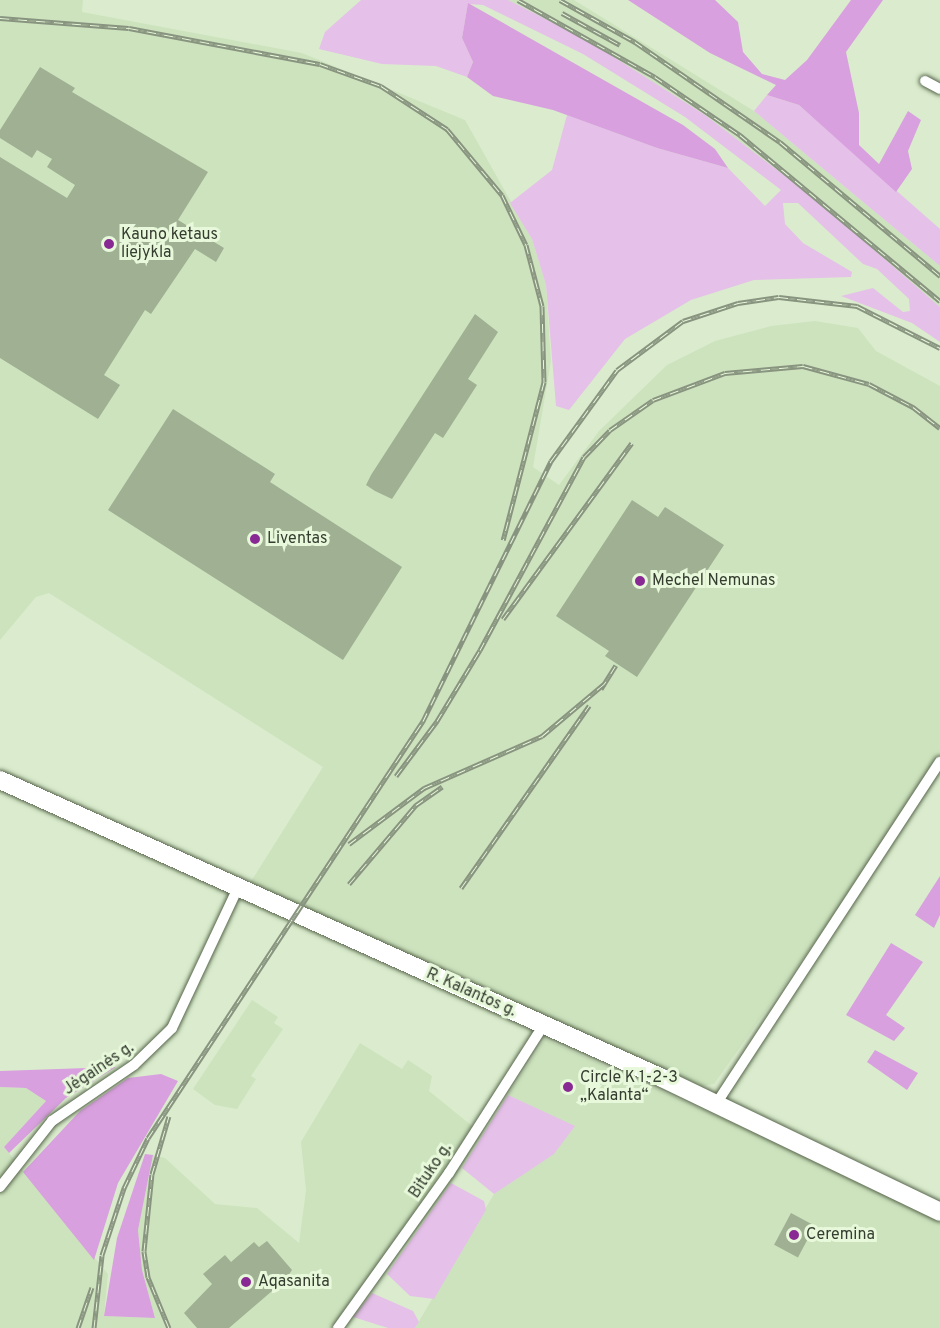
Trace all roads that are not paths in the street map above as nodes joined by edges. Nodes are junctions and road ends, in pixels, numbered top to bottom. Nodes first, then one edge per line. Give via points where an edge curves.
1 (926, 81) dead end
2 (940, 89) edge
3 (940, 762) edge
4 (0, 780) edge
5 (238, 888) junction
6 (543, 1026) junction
7 (716, 1104) junction
8 (0, 1187) edge
9 (940, 1212) edge
10 (338, 1328) edge

1 - 2 street
3 - 7 street
4 - 5 main road, R. Kalantos g.
5 - 6 main road, R. Kalantos g.
5 - 8 street, Jėgainės g. via 172,1028 134,1065 52,1121
6 - 7 main road, R. Kalantos g.
6 - 10 street, Bituko g. via 449,1173
7 - 9 main road, R. Kalantos g.

